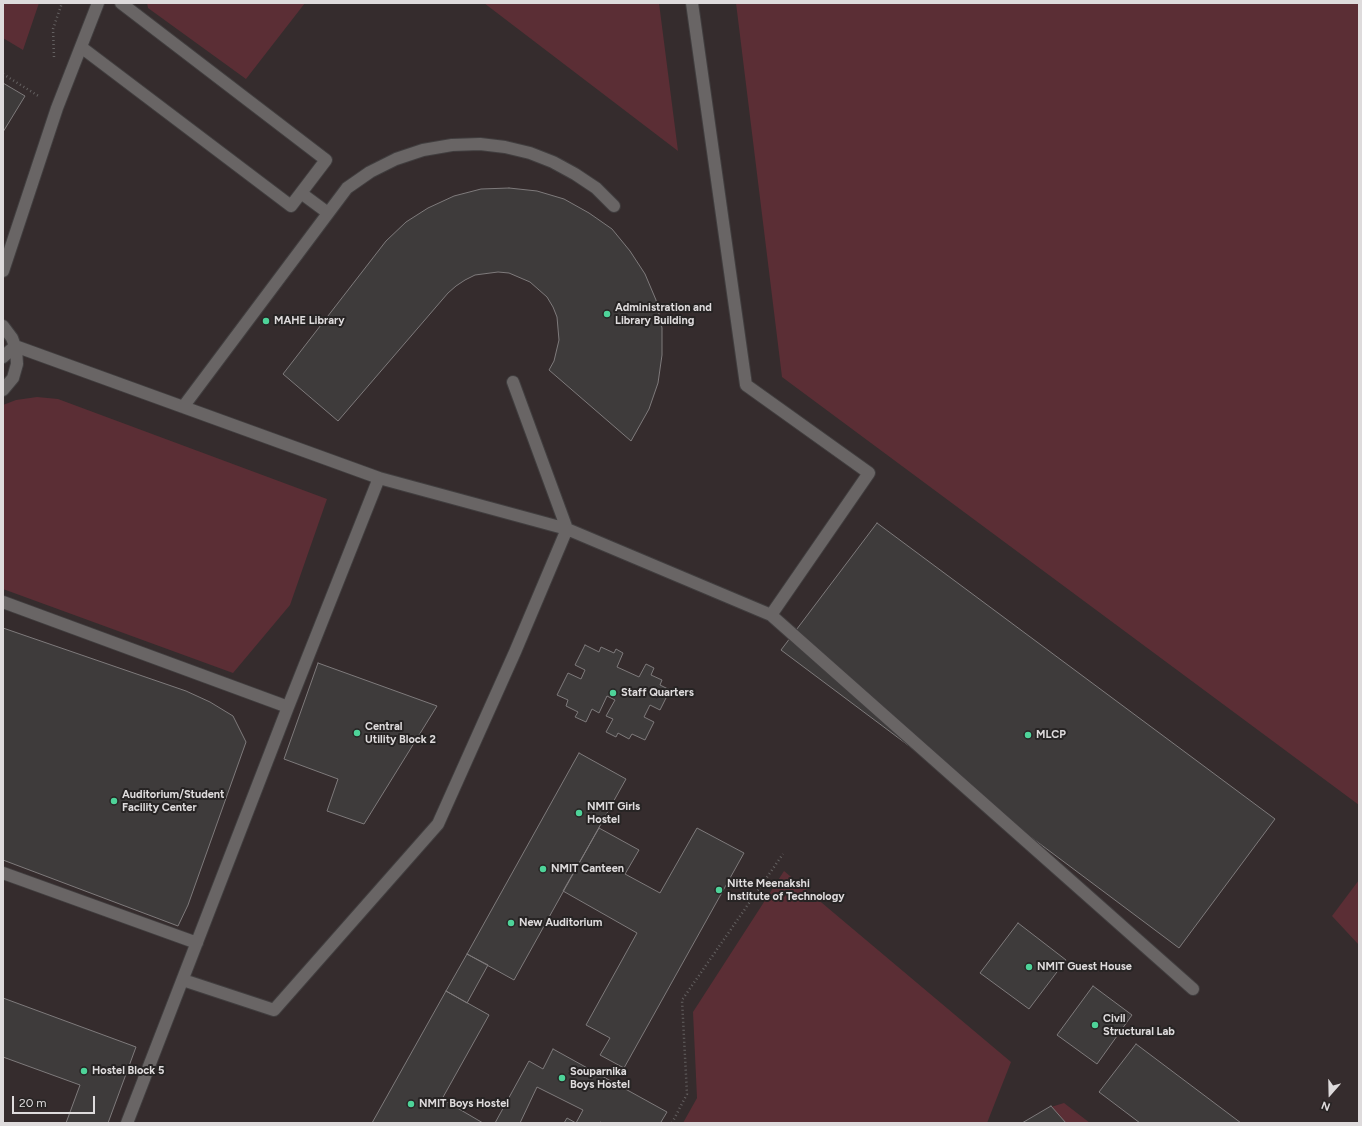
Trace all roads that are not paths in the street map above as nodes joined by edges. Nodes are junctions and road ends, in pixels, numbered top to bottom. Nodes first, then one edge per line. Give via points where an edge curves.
1 (98, 3) edge
2 (121, 3) edge
3 (692, 3) edge
4 (81, 47) junction
5 (301, 193) junction
6 (614, 206) dead end
7 (328, 213) junction
8 (3, 271) edge
9 (3, 326) edge
10 (15, 346) junction
11 (3, 357) edge
12 (513, 382) dead end
13 (3, 390) edge
14 (183, 407) junction
15 (379, 478) junction
16 (567, 529) junction
17 (3, 602) edge
18 (771, 615) junction
19 (288, 707) junction
20 (3, 873) edge
21 (197, 943) junction
22 (183, 980) junction
23 (1193, 989) dead end
24 (127, 1123) edge

1 - 4 lane
2 - 5 lane via 326,160
3 - 18 lane via 746,385 869,473
4 - 5 lane via 291,206
4 - 8 lane via 57,108
5 - 7 lane
6 - 7 lane via 596,188 553,162 530,153 480,144 430,148 396,159 370,172 347,188
7 - 14 lane
9 - 10 lane
10 - 11 lane
10 - 13 lane via 17,364 12,378
10 - 14 lane
12 - 16 lane
14 - 15 lane
15 - 16 lane
15 - 19 lane
16 - 18 lane
16 - 22 lane via 438,824 274,1010
17 - 19 lane
18 - 23 lane
19 - 21 lane
20 - 21 lane
21 - 22 lane
22 - 24 lane

